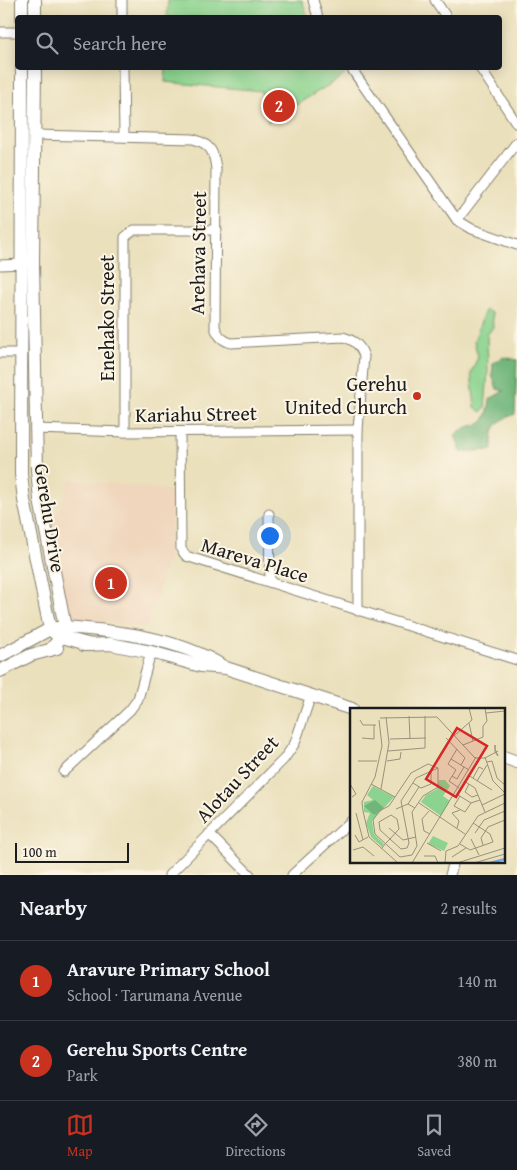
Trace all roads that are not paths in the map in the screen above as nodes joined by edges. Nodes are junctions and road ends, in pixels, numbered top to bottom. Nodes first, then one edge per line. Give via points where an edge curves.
1 (22, 0) edge
2 (35, 0) edge
3 (122, 0) edge
4 (313, 0) edge
5 (435, 0) edge
6 (22, 15) edge
7 (35, 15) edge
8 (122, 15) edge
9 (317, 15) edge
10 (444, 15) edge
11 (0, 32) edge
12 (15, 32) edge
13 (22, 70) edge
14 (35, 70) edge
15 (123, 70) edge
16 (352, 70) edge
17 (481, 70) edge
18 (517, 124) edge
19 (35, 135) junction
20 (124, 136) junction
21 (517, 142) edge
22 (457, 220) junction
23 (216, 230) junction
24 (517, 245) edge
25 (22, 264) junction
26 (0, 265) edge
27 (0, 353) edge
28 (22, 353) junction
29 (35, 430) junction
30 (358, 430) junction
31 (125, 432) junction
32 (180, 432) junction
33 (268, 514) dead end
34 (270, 582) junction
35 (358, 611) junction
36 (50, 629) junction
37 (63, 632) junction
38 (91, 645) junction
39 (50, 650) junction
40 (152, 652) junction
41 (0, 656) edge
42 (517, 660) edge
43 (226, 668) junction
44 (0, 671) edge
45 (311, 696) junction
46 (350, 708) edge
47 (504, 758) edge
48 (517, 762) edge
49 (64, 772) dead end
50 (350, 821) edge
51 (209, 834) junction
52 (454, 862) edge
53 (169, 875) edge
54 (250, 875) edge
55 (292, 875) edge
56 (450, 875) edge

1 - 6 street
2 - 7 street
3 - 8 street
4 - 9 street
5 - 10 street
11 - 12 street
13 - 25 street, Gerehu Drive
14 - 19 street, Gerehu Drive
15 - 20 street
16 - 22 street
17 - 18 street
19 - 20 street, Arehava Street
19 - 29 street, Gerehu Drive
20 - 23 street, Arehava Street via 193,139 212,150 216,169
21 - 22 street
22 - 24 street via 472,229
23 - 30 street, Arehava Street via 215,328 220,338 231,343 343,337 356,343 364,356
23 - 31 street, Enehako Street via 134,230 125,237
25 - 26 street
25 - 28 street, Gerehu Drive
27 - 28 street
28 - 36 street, Gerehu Drive via 23,491
29 - 31 street, Kariahu Street
29 - 37 street, Gerehu Drive via 40,500
30 - 32 street, Kariahu Street
30 - 35 street, Arehava Street
31 - 32 street, Kariahu Street
32 - 34 street, Mareva Place via 183,553 190,559
33 - 34 street
34 - 35 street, Mareva Place
35 - 42 street, Mareva Place
36 - 37 street
36 - 41 street
37 - 38 street
37 - 39 street
37 - 43 street via 155,640 209,657
38 - 39 street
38 - 40 street via 110,644
39 - 44 street via 31,655
40 - 43 street via 201,666
40 - 49 street via 138,699 130,710
43 - 45 street
45 - 46 street
45 - 51 street, Alotau Street via 291,750
47 - 48 street
50 - 55 street
51 - 53 street, Alotau Street
51 - 54 street
52 - 56 street

